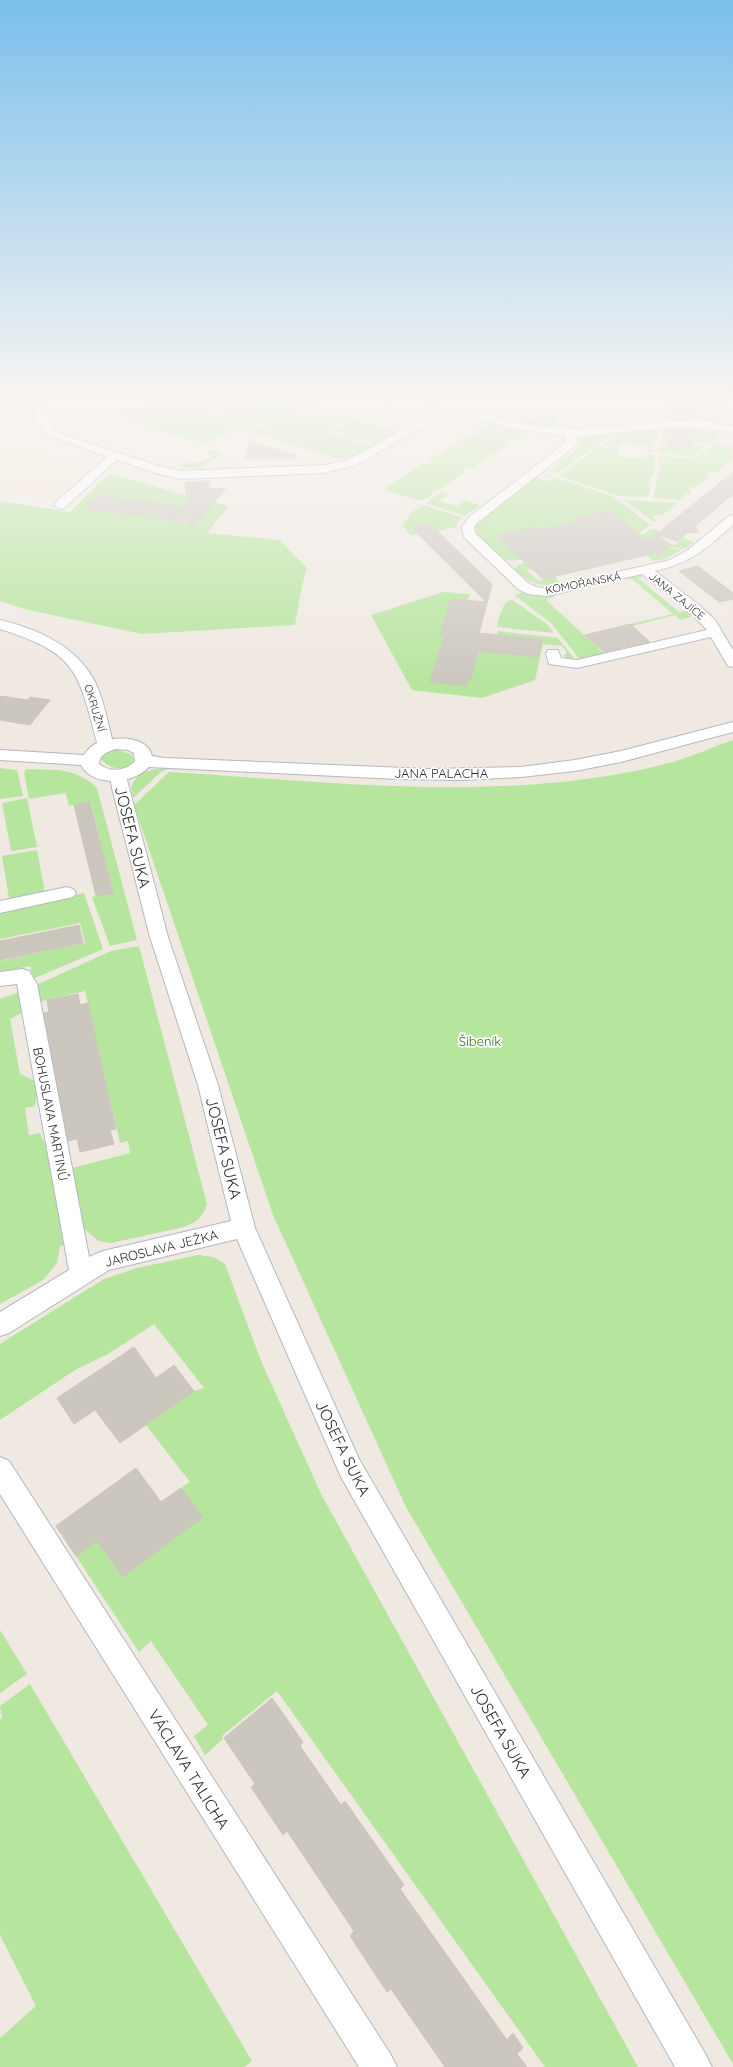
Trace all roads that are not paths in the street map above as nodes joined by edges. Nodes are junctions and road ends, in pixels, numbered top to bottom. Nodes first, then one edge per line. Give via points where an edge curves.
1 (73, 493) edge
2 (507, 493) edge
3 (60, 505) dead end
4 (733, 519) edge
5 (645, 570) junction
6 (0, 624) edge
7 (715, 632) junction
8 (553, 653) dead end
9 (733, 663) edge
10 (733, 726) edge
11 (106, 746) junction
12 (0, 754) edge
13 (89, 761) junction
14 (144, 761) junction
15 (118, 776) junction
16 (67, 893) dead end
17 (0, 907) edge
18 (0, 979) edge
19 (244, 1228) junction
20 (81, 1274) junction
21 (0, 1326) edge
22 (0, 1470) edge
23 (379, 2067) edge
24 (694, 2067) edge

1 - 3 street
2 - 5 street, KOMOŘANSKÁ via 473,520 468,527 469,534 523,586 533,591 547,592
4 - 5 street, KOMOŘANSKÁ via 693,553 674,563
5 - 7 street, JANA ZAJÍCE via 694,608 710,623
6 - 11 street, OKRUŽNÍ via 49,643 79,668 88,682
7 - 8 street via 577,664 554,661
7 - 9 street, JANA ZAJÍCE
10 - 14 street, JANA PALACHA via 675,744 615,758 550,769 484,774 422,774
11 - 13 street via 96,751
11 - 14 street via 132,745 142,751
12 - 13 street
13 - 15 street via 94,771
14 - 15 street via 135,770
15 - 19 street, JOSEFA SUKA via 159,937 208,1085
16 - 17 street
18 - 20 street, BOHUSLAVA MARTINŮ via 22,976 26,984
19 - 20 street, JAROSLAVA JEŽKA via 103,1261
19 - 24 street, JOSEFA SUKA via 350,1468
20 - 21 street, JAROSLAVA JEŽKA
22 - 23 street, VÁCLAVA TALICHA

